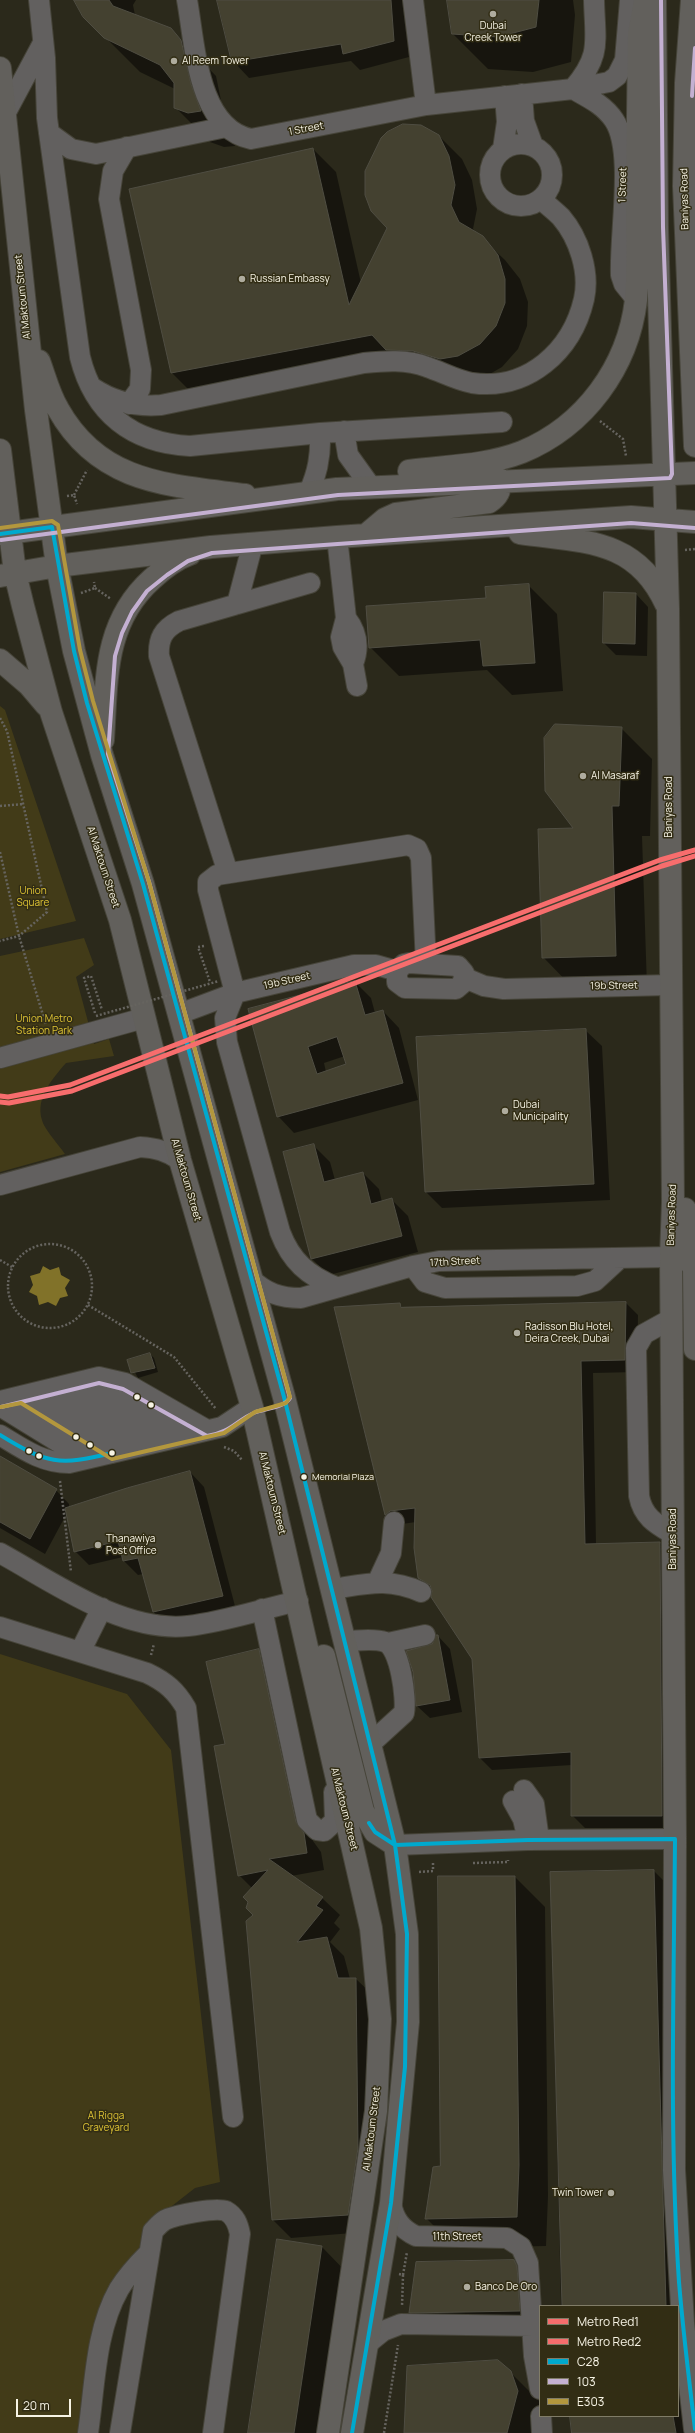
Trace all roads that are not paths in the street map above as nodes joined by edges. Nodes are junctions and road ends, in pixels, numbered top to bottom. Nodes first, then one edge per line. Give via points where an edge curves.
1 (39, 0) edge
2 (186, 0) edge
3 (413, 0) edge
4 (594, 0) edge
5 (630, 0) edge
6 (646, 0) edge
7 (655, 0) edge
8 (693, 8) edge
9 (43, 43) junction
10 (0, 68) edge
11 (573, 89) junction
12 (514, 95) junction
13 (690, 98) edge
14 (426, 105) junction
15 (5, 114) junction
16 (226, 127) junction
17 (49, 133) junction
18 (533, 146) junction
19 (684, 146) junction
20 (128, 147) junction
21 (503, 149) junction
22 (695, 165) edge
23 (541, 199) junction
24 (636, 299) junction
25 (26, 322) junction
26 (90, 385) junction
27 (129, 404) junction
28 (502, 422) dead end
29 (344, 431) junction
30 (320, 433) junction
31 (695, 446) edge
32 (0, 450) edge
33 (695, 473) edge
34 (666, 474) junction
35 (501, 480) junction
36 (371, 486) junction
37 (310, 492) junction
38 (274, 499) junction
39 (666, 518) junction
40 (695, 522) edge
41 (52, 527) junction
42 (471, 527) junction
43 (5, 533) edge
44 (366, 535) junction
45 (337, 537) junction
46 (253, 543) junction
47 (211, 547) junction
48 (57, 566) junction
49 (8, 575) edge
50 (310, 583) dead end
51 (237, 604) junction
52 (668, 608) junction
53 (0, 660) edge
54 (357, 686) dead end
55 (51, 712) junction
56 (102, 755) junction
57 (228, 873) junction
58 (426, 964) junction
59 (397, 971) junction
60 (464, 978) junction
61 (670, 985) junction
62 (235, 993) junction
63 (179, 1014) junction
64 (144, 1018) junction
65 (671, 1022) junction
66 (0, 1058) edge
67 (180, 1160) junction
68 (0, 1185) edge
69 (695, 1249) edge
70 (671, 1257) junction
71 (620, 1258) junction
72 (413, 1266) junction
73 (251, 1279) junction
74 (336, 1287) junction
75 (695, 1299) edge
76 (671, 1310) junction
77 (695, 1349) edge
78 (89, 1380) junction
79 (69, 1386) junction
80 (44, 1392) junction
81 (22, 1397) junction
82 (284, 1397) junction
83 (0, 1401) edge
84 (0, 1406) edge
85 (252, 1407) junction
86 (214, 1429) junction
87 (0, 1435) edge
88 (183, 1436) junction
89 (162, 1441) junction
90 (137, 1447) junction
91 (112, 1453) junction
92 (86, 1459) junction
93 (394, 1522) dead end
94 (673, 1534) junction
95 (0, 1553) edge
96 (378, 1581) junction
97 (332, 1590) junction
98 (421, 1592) dead end
99 (298, 1601) junction
100 (102, 1608) junction
101 (262, 1609) junction
102 (0, 1627) edge
103 (425, 1635) dead end
104 (345, 1641) junction
105 (388, 1643) junction
106 (80, 1652) junction
107 (370, 1744) junction
108 (330, 1752) junction
109 (519, 1796) dead end
110 (675, 1839) junction
111 (534, 1840) junction
112 (395, 1845) junction
113 (233, 2117) dead end
114 (391, 2203) junction
115 (148, 2254) junction
116 (683, 2323) junction
117 (532, 2326) junction
118 (367, 2344) junction
119 (695, 2358) edge
120 (539, 2384) edge
121 (695, 2429) edge
122 (88, 2433) edge
123 (120, 2433) edge
124 (213, 2433) edge
125 (328, 2433) edge
126 (352, 2433) edge

1 - 9 street
2 - 16 street via 205,94 217,117
3 - 14 street
4 - 11 street via 595,55 588,70
5 - 11 street, 1 Street via 622,69 609,82
6 - 24 main road via 639,34
7 - 34 main road, Baniyas Road via 656,220
8 - 13 main road, Baniyas Road
9 - 15 street
9 - 17 street
10 - 15 main road, Al Maktoum Street
11 - 12 street, 1 Street
11 - 24 street, 1 Street via 607,111 620,134 624,159 621,275 624,284
12 - 14 street, 1 Street
12 - 18 street
12 - 21 street
13 - 19 main road, Baniyas Road
14 - 16 street, 1 Street via 261,138 242,137
15 - 25 main road, Al Maktoum Street
16 - 20 street
17 - 20 street via 70,149 83,153 96,154
17 - 26 street via 80,357
18 - 21 street via 512,144
18 - 23 street via 545,156 552,170 550,186
19 - 22 street
19 - 31 main road, Baniyas Road
20 - 27 street via 113,171 109,199 141,370 140,389
21 - 23 street via 491,164 491,184 495,194 512,205 527,205
23 - 27 street via 561,217 576,240 584,266 585,293 579,319 567,342 548,362 525,376 500,383 473,383 447,376 425,366 384,361 161,406
24 - 36 main road via 624,348 614,370 585,409 545,441 503,458 402,473
25 - 38 main road via 57,408 76,435 95,454 119,469 152,482
25 - 41 main road, Al Maktoum Street
26 - 27 street via 115,400
26 - 30 street via 97,399 118,421 140,435 170,445 190,446
28 - 29 street
29 - 30 street
29 - 36 street via 348,454
30 - 37 street via 321,454
32 - 43 main road
33 - 34 main road
34 - 35 main road
34 - 39 main road, Baniyas Road
35 - 36 main road
35 - 44 main road via 498,493 489,502 396,514 385,519
36 - 37 main road
37 - 38 main road
38 - 41 main road
39 - 40 main road
39 - 42 main road via 631,517
39 - 52 main road, Baniyas Road
41 - 43 main road
41 - 48 main road, Al Maktoum Street
42 - 44 main road
42 - 52 main road via 600,545 624,554 658,586
43 - 49 main road, Al Maktoum Street
44 - 45 main road
45 - 46 main road
45 - 54 street via 346,618 356,635 357,654 353,664
46 - 47 main road
46 - 51 street
47 - 48 main road
47 - 56 main road via 186,556 163,570 143,587 127,609 116,631 109,655
48 - 49 main road
48 - 56 main road, Al Maktoum Street via 74,651
49 - 55 main road, Al Maktoum Street
50 - 51 street
51 - 57 street via 169,626 162,634 158,645 158,656
52 - 61 main road, Baniyas Road
53 - 55 main road via 29,685
55 - 64 main road, Al Maktoum Street via 107,879
56 - 63 main road via 143,884
57 - 58 street via 413,846 421,858
57 - 62 street via 213,876 208,886
58 - 59 street, 19b Street via 404,964
58 - 60 street, 19b Street via 458,966 464,973
59 - 60 street via 397,982 405,988 456,989 463,983
59 - 62 street, 19b Street via 376,965 354,965
60 - 61 street, 19b Street via 484,986 504,989
61 - 65 main road, Baniyas Road
62 - 63 street, 19b Street
62 - 74 street via 227,1009 225,1030 280,1232 286,1248 303,1269
63 - 73 main road
64 - 66 street
64 - 67 main road, Al Maktoum Street
65 - 69 main road via 681,1043 685,1066 685,1232
65 - 70 main road, Baniyas Road via 674,1202
67 - 68 street via 161,1150 140,1148
67 - 85 main road, Al Maktoum Street
70 - 71 street, 17th Street
70 - 75 main road via 683,1258 692,1263 695,1272
70 - 76 main road, Baniyas Road
71 - 72 street, 17th Street via 453,1260
71 - 72 street via 595,1281 577,1286 445,1288 425,1282
72 - 74 street, 17th Street
73 - 74 street, 17th Street via 267,1292 287,1298 302,1298
73 - 82 main road
75 - 76 street
75 - 77 main road
76 - 94 main road, Baniyas Road
76 - 94 street via 644,1334 636,1348 638,1496 646,1517
78 - 79 street
78 - 86 street via 99,1377 126,1383
78 - 88 street
79 - 80 street
79 - 89 street
80 - 81 street
80 - 90 street
81 - 83 street
81 - 91 street
82 - 85 main road
82 - 97 main road
84 - 92 street
85 - 86 street
85 - 99 main road, Al Maktoum Street
86 - 88 street
87 - 92 street via 37,1458 58,1463
88 - 89 street
89 - 90 street
90 - 91 street
91 - 92 street
93 - 96 street via 391,1553
94 - 110 main road, Baniyas Road
95 - 100 street
96 - 97 street
96 - 98 street via 400,1584
97 - 104 main road
99 - 101 street
99 - 108 main road, Al Maktoum Street
99 - 112 main road via 315,1633 325,1661 363,1810 375,1832
100 - 101 street via 129,1620 158,1626 188,1626
100 - 106 street
101 - 108 street via 307,1820 310,1826 317,1830 330,1827 335,1821
102 - 106 street
103 - 105 street
104 - 105 street
104 - 107 main road
105 - 107 street via 397,1654 405,1708 404,1713
106 - 113 street via 147,1673 164,1681 177,1693 186,1708
107 - 112 main road
108 - 125 main road, Al Maktoum Street via 371,1928 377,1973 380,2057 376,2111
109 - 111 street via 524,1819
110 - 111 street
110 - 116 main road, Baniyas Road via 672,2094
111 - 112 street
112 - 114 main road via 407,1934 408,1978 405,2060
114 - 117 street, 11th Street via 398,2223 416,2236 506,2238 521,2247 528,2262
114 - 118 main road
115 - 122 street via 119,2289 109,2310 102,2332
115 - 123 street
115 - 124 street via 153,2231 165,2220 216,2209 233,2216 238,2224 240,2234
116 - 119 main road
116 - 121 main road, Baniyas Road
117 - 118 street via 401,2324 382,2331
117 - 120 street
118 - 126 main road

